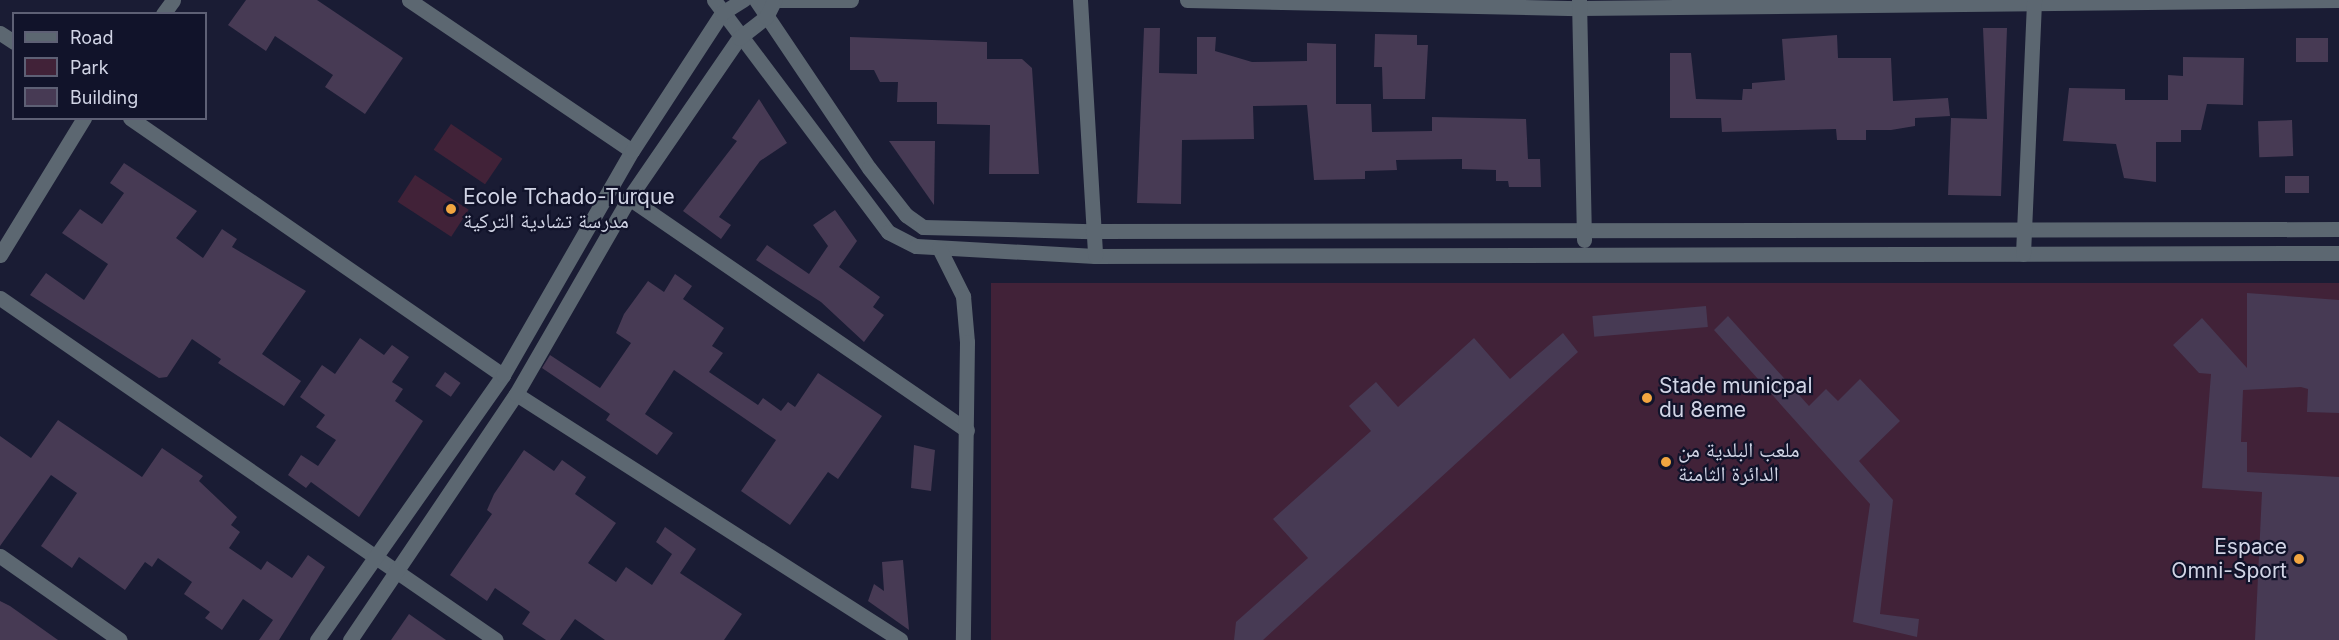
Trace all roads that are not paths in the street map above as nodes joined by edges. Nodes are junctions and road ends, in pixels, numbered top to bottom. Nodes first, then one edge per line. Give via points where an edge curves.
1 (409, 0) edge
2 (714, 0) edge
3 (743, 0) edge
4 (756, 0) edge
5 (773, 0) edge
6 (851, 0) edge
7 (1080, 0) edge
8 (1187, 0) edge
9 (2339, 0) edge
10 (1579, 4) edge
11 (2033, 4) edge
12 (722, 13) junction
13 (766, 17) junction
14 (738, 38) junction
15 (83, 120) edge
16 (133, 120) edge
17 (632, 151) junction
18 (629, 198) junction
19 (2339, 229) edge
20 (1092, 231) junction
21 (1583, 231) junction
22 (2022, 231) junction
23 (939, 248) junction
24 (1585, 253) junction
25 (2339, 253) edge
26 (2023, 254) junction
27 (0, 255) edge
28 (1095, 256) junction
29 (0, 298) edge
30 (503, 375) junction
31 (516, 394) junction
32 (967, 430) junction
33 (374, 554) junction
34 (0, 556) edge
35 (396, 571) junction
36 (120, 640) edge
37 (317, 640) edge
38 (350, 640) edge
39 (496, 640) edge
40 (900, 640) edge
41 (963, 640) edge

1 - 17 street
2 - 12 street
3 - 12 street
4 - 13 street
5 - 6 street
5 - 13 street
7 - 20 street
8 - 10 street
9 - 11 street
10 - 11 street
10 - 21 street
11 - 22 street
12 - 14 street
12 - 17 street
13 - 14 street
13 - 20 street via 869,168 906,215 923,227
14 - 18 street
14 - 23 street via 888,232 916,246
15 - 27 street
16 - 30 street
17 - 30 street
18 - 31 street
18 - 32 street
19 - 22 street
20 - 21 street
20 - 28 street
21 - 22 street
21 - 24 street
22 - 26 street
23 - 28 street
23 - 32 street via 963,296
24 - 26 street
24 - 28 street
25 - 26 street
29 - 33 street
30 - 33 street
31 - 35 street
31 - 40 street
32 - 41 street
33 - 35 street
33 - 37 street
34 - 36 street
35 - 38 street
35 - 39 street

